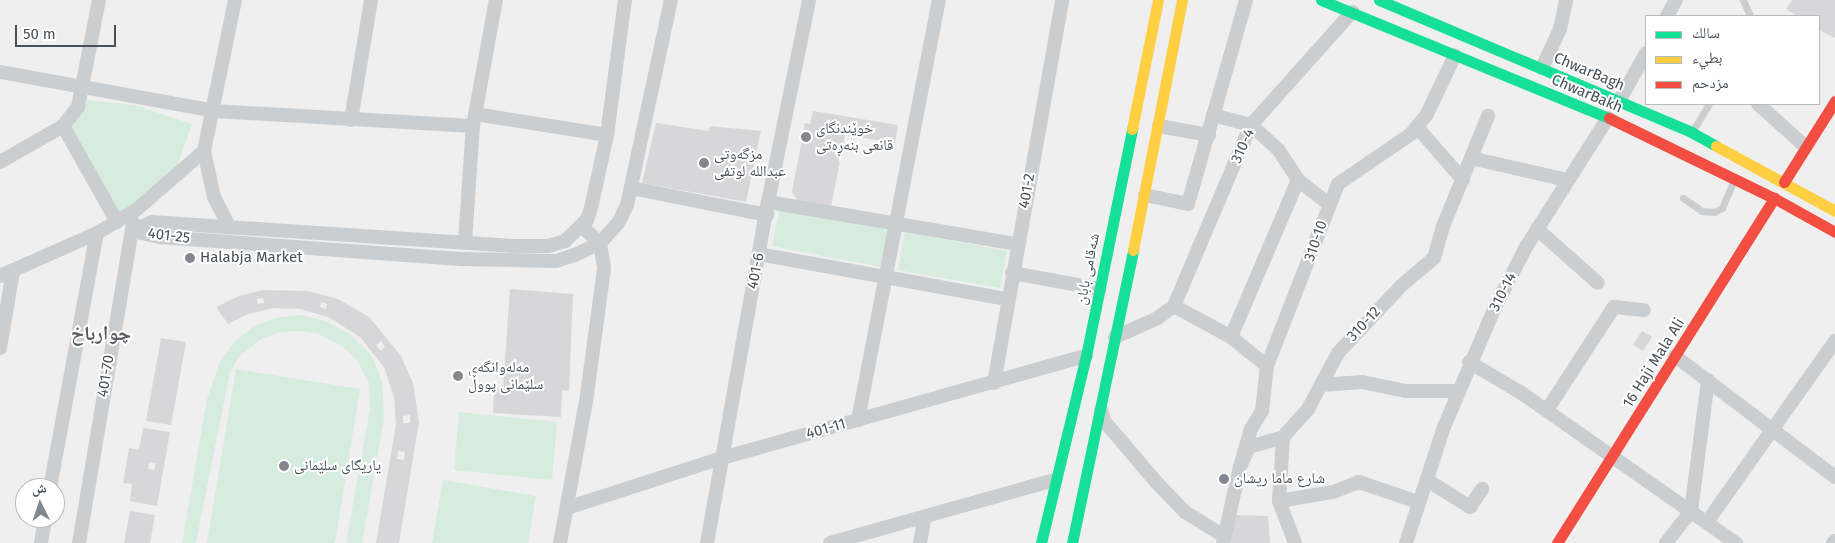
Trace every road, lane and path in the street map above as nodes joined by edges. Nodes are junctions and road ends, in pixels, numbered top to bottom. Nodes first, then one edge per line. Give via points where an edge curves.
1 (99, 0) edge
2 (235, 0) edge
3 (371, 0) edge
4 (496, 0) edge
5 (625, 0) edge
6 (671, 0) edge
7 (809, 0) edge
8 (939, 0) edge
9 (1062, 0) edge
10 (1158, 0) edge
11 (1182, 0) edge
12 (1190, 0) edge
13 (1246, 0) edge
14 (1321, 0) edge
15 (1379, 0) edge
16 (1566, 0) edge
17 (1676, 0) edge
18 (1743, 0) edge
19 (1404, 5) edge
20 (1352, 12) junction
21 (1179, 13) junction
22 (1668, 15) edge
23 (1750, 15) edge
24 (1455, 55) junction
25 (1645, 55) edge
26 (1542, 68) junction
27 (0, 72) edge
28 (84, 87) junction
29 (1619, 101) junction
30 (1708, 105) edge
31 (1759, 105) edge
32 (1833, 105) edge
33 (214, 111) junction
34 (1213, 115) junction
35 (1488, 116) dead end
36 (1608, 118) junction
37 (351, 120) junction
38 (474, 120) junction
39 (1252, 125) junction
40 (63, 126) junction
41 (1159, 126) junction
42 (1417, 127) junction
43 (1692, 132) junction
44 (607, 135) junction
45 (1209, 135) junction
46 (1806, 147) junction
47 (204, 151) junction
48 (1471, 158) junction
49 (0, 162) edge
50 (1734, 179) junction
51 (1298, 180) junction
52 (1462, 180) junction
53 (1567, 180) junction
54 (1784, 182) junction
55 (631, 188) junction
56 (1145, 195) junction
57 (1683, 198) dead end
58 (1774, 198) junction
59 (1329, 204) junction
60 (768, 208) junction
61 (136, 210) junction
62 (1835, 211) edge
63 (116, 222) junction
64 (896, 224) junction
65 (581, 226) junction
66 (229, 227) junction
67 (1537, 229) junction
68 (132, 231) junction
69 (1835, 232) edge
70 (97, 233) junction
71 (465, 242) junction
72 (600, 243) junction
73 (1017, 244) junction
74 (759, 254) junction
75 (13, 271) junction
76 (1012, 273) junction
77 (0, 276) edge
78 (886, 277) junction
79 (1598, 284) dead end
80 (1100, 289) junction
81 (1007, 298) junction
82 (1174, 306) junction
83 (1644, 310) dead end
84 (1115, 337) junction
85 (1230, 337) junction
86 (1834, 345) edge
87 (0, 348) edge
88 (1086, 356) junction
89 (1675, 356) junction
90 (1469, 362) junction
91 (1267, 366) junction
92 (1708, 380) junction
93 (994, 383) junction
94 (1321, 385) junction
95 (1458, 391) junction
96 (1100, 407) junction
97 (1547, 410) junction
98 (858, 420) junction
99 (1773, 430) junction
100 (1283, 437) junction
101 (1613, 456) junction
102 (722, 458) junction
103 (1240, 466) junction
104 (1835, 476) edge
105 (52, 478) edge
106 (1054, 480) junction
107 (1427, 480) junction
108 (1482, 489) dead end
109 (1279, 501) junction
110 (1418, 502) junction
111 (567, 508) junction
112 (1691, 511) junction
113 (925, 516) junction
114 (1707, 522) junction
115 (43, 528) edge
116 (1223, 540) edge
117 (41, 543) edge
118 (79, 543) edge
119 (560, 543) edge
120 (707, 543) edge
121 (830, 543) edge
122 (920, 543) edge
123 (1040, 543) edge
124 (1072, 543) edge
125 (1294, 543) edge
126 (1406, 543) edge
127 (1557, 543) edge
128 (1666, 543) edge
129 (1736, 543) edge

1 - 28 street
2 - 33 street
3 - 37 street
4 - 38 street
5 - 44 street
6 - 55 street
7 - 60 street, 401-6
8 - 64 street
9 - 73 street, 401-2
10 - 80 main road, شەقامی بابان
11 - 21 main road
12 - 21 main road
13 - 34 street
14 - 20 main road, ChwarBakh
15 - 19 main road, ChwarBagh
16 - 26 street via 1560,30
17 - 22 street
18 - 23 lane
19 - 26 main road, ChwarBagh
20 - 24 main road, ChwarBakh
20 - 39 street, 310-4
21 - 41 main road
24 - 36 main road, ChwarBakh
24 - 42 street, 310-10 via 1427,114
25 - 29 street
26 - 29 main road, ChwarBagh
27 - 28 street
28 - 33 street
28 - 40 street via 78,107
29 - 43 main road, ChwarBagh
30 - 43 lane
31 - 46 street
32 - 46 main road
33 - 37 street
33 - 47 street
34 - 39 street
34 - 45 street
35 - 48 street, 310-12
36 - 50 main road, ChwarBakh
36 - 53 street, 310-14
37 - 38 street
38 - 44 street
38 - 71 street
39 - 51 street via 1278,149
39 - 82 street, 310-4
40 - 49 street
40 - 63 street
41 - 45 street
41 - 56 main road
42 - 52 street
42 - 59 street, 310-10 via 1338,184
43 - 54 main road, ChwarBagh
44 - 65 street via 591,208
45 - 56 street via 1188,204
46 - 54 main road
47 - 61 street
47 - 66 street via 214,197
48 - 52 street, 310-12
48 - 53 street
50 - 57 lane via 1722,208 1714,212 1702,211
50 - 58 main road, ChwarBakh
51 - 59 street
51 - 85 street
52 - 94 street, 310-12 via 1434,258 1338,353
53 - 67 street, 310-14
54 - 62 main road, ChwarBagh
55 - 60 street
55 - 72 street via 623,214
56 - 84 main road
58 - 69 main road, ChwarBakh
58 - 89 main road, 16 Haji Mala Ali
59 - 91 street, 310-10
60 - 64 street
60 - 74 street, 401-6
61 - 63 street
61 - 68 street, 401-70
63 - 70 street
64 - 73 street
64 - 78 street
65 - 71 street, 401-25 via 564,241 548,246
65 - 72 street
66 - 68 street, 401-25 via 152,222
66 - 71 street, 401-25
67 - 79 street
67 - 90 street, 310-14
68 - 72 street, 401-25 via 160,237 516,261 556,261
68 - 118 street, 401-70
70 - 75 street
70 - 105 street
72 - 111 street via 604,268
73 - 76 street, 401-2
74 - 78 street
74 - 102 street, 401-6
75 - 77 street
75 - 87 street
76 - 80 street
76 - 81 street, 401-2
78 - 81 street
78 - 98 street
80 - 88 main road, شەقامی بابان
81 - 93 street, 401-2
82 - 84 street via 1156,319
82 - 85 street
83 - 97 street via 1614,307
84 - 96 main road
85 - 91 street
86 - 99 street
88 - 93 street, 401-11
88 - 106 main road, شەقامی بابان
89 - 92 street
89 - 101 main road, 16 Haji Mala Ali
90 - 95 street, 310-14
90 - 97 street
91 - 103 street, 310-10 via 1262,410 1251,429
92 - 99 street
92 - 112 street
93 - 98 street, 401-11
94 - 95 street via 1362,382 1406,391
94 - 100 street, 310-12 via 1308,408
95 - 107 street, 310-14
96 - 116 street via 1105,422 1158,484 1185,512
96 - 124 main road
97 - 101 street
98 - 102 street, 401-11
99 - 104 street
99 - 114 street
100 - 103 street via 1249,447
100 - 109 street
101 - 112 street
101 - 127 main road, 16 Haji Mala Ali
102 - 111 street, 401-11
102 - 120 street, 401-6
103 - 116 street, 310-10
106 - 113 street
106 - 123 main road, شەقامی بابان
107 - 108 street via 1470,507
107 - 110 street, 310-14
109 - 110 street via 1333,492 1359,482
109 - 125 street
110 - 126 street, 310-14
111 - 119 street
112 - 114 street
112 - 128 street
113 - 121 street
113 - 122 street
114 - 129 street
115 - 117 street

